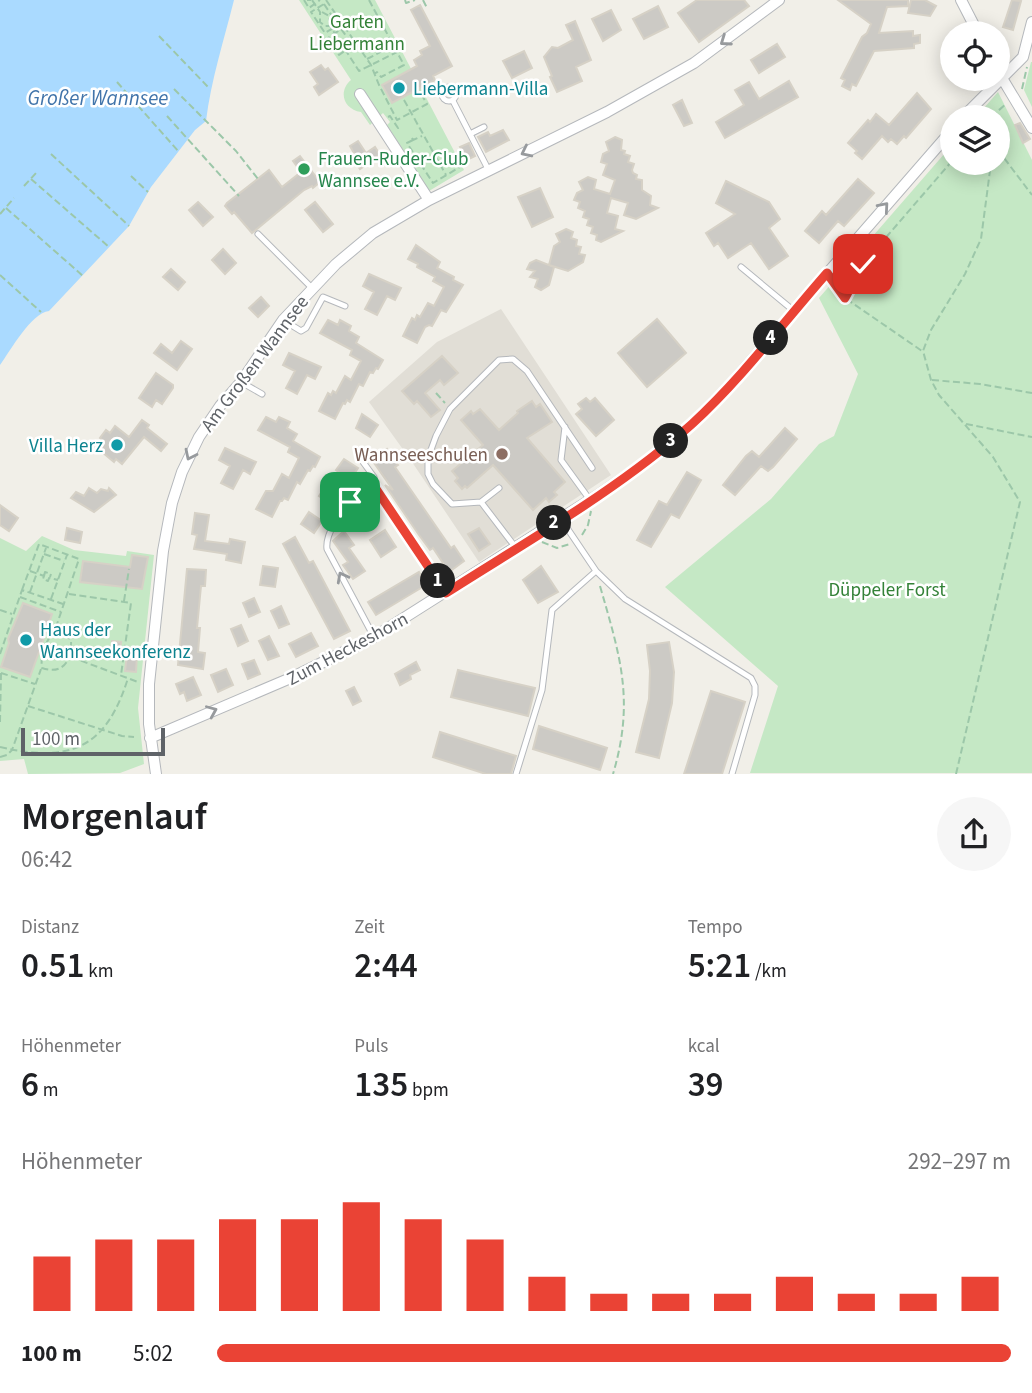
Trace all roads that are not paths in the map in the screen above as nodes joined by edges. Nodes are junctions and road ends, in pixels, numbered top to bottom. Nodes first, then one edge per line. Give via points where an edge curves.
1 (779, 0) edge
2 (961, 0) edge
3 (972, 21) edge
4 (1032, 22) edge
5 (1010, 66) edge
6 (985, 91) edge
7 (1009, 91) edge
8 (360, 94) dead end
9 (453, 101) dead end
10 (973, 105) edge
11 (484, 127) dead end
12 (1032, 128) edge
13 (470, 134) junction
14 (940, 144) edge
15 (489, 171) junction
16 (429, 200) junction
17 (258, 234) dead end
18 (741, 267) dead end
19 (312, 288) junction
20 (345, 306) dead end
21 (794, 311) junction
22 (283, 320) junction
23 (241, 382) junction
24 (262, 394) dead end
25 (565, 427) junction
26 (363, 462) dead end
27 (592, 468) dead end
28 (374, 486) junction
29 (499, 488) dead end
30 (592, 499) junction
31 (481, 502) junction
32 (561, 519) junction
33 (516, 548) junction
34 (596, 571) junction
35 (446, 593) junction
36 (374, 637) junction
37 (150, 738) junction
38 (156, 774) edge
39 (516, 774) edge
40 (732, 774) edge

1 -> 15 street, Am Großen Wannsee via 694,63
2 - 3 street
4 - 5 street via 1023,57
6 - 10 street
7 - 12 street
8 - 16 street
9 - 13 lane
11 - 13 lane
13 - 15 lane
21 -> 14 street, Zum Heckeshorn
15 - 16 street, Am Großen Wannsee
16 - 19 street, Am Großen Wannsee via 354,247
17 - 19 lane
18 - 21 lane
19 - 22 street, Am Großen Wannsee
20 - 22 lane via 323,297 301,331
21 - 30 street, Zum Heckeshorn via 692,423
22 - 23 street, Am Großen Wannsee
23 - 24 lane
23 -> 37 street, Am Großen Wannsee via 199,438 172,503 149,684
25 - 27 lane
25 - 30 lane via 561,460
25 - 31 lane via 527,371 513,359 499,360 450,409 428,458 433,484 452,504
26 - 28 lane via 374,477
28 - 35 lane
36 -> 28 lane via 326,542 350,502
29 - 31 lane
30 - 32 street, Zum Heckeshorn
31 - 33 lane
32 - 33 street, Zum Heckeshorn
32 - 34 lane
33 - 35 street, Zum Heckeshorn
34 - 39 lane via 552,610 542,690
34 - 40 lane via 625,598 751,678 755,695
35 - 36 street, Zum Heckeshorn
37 -> 36 street, Zum Heckeshorn
37 - 38 street, Am Großen Wannsee

